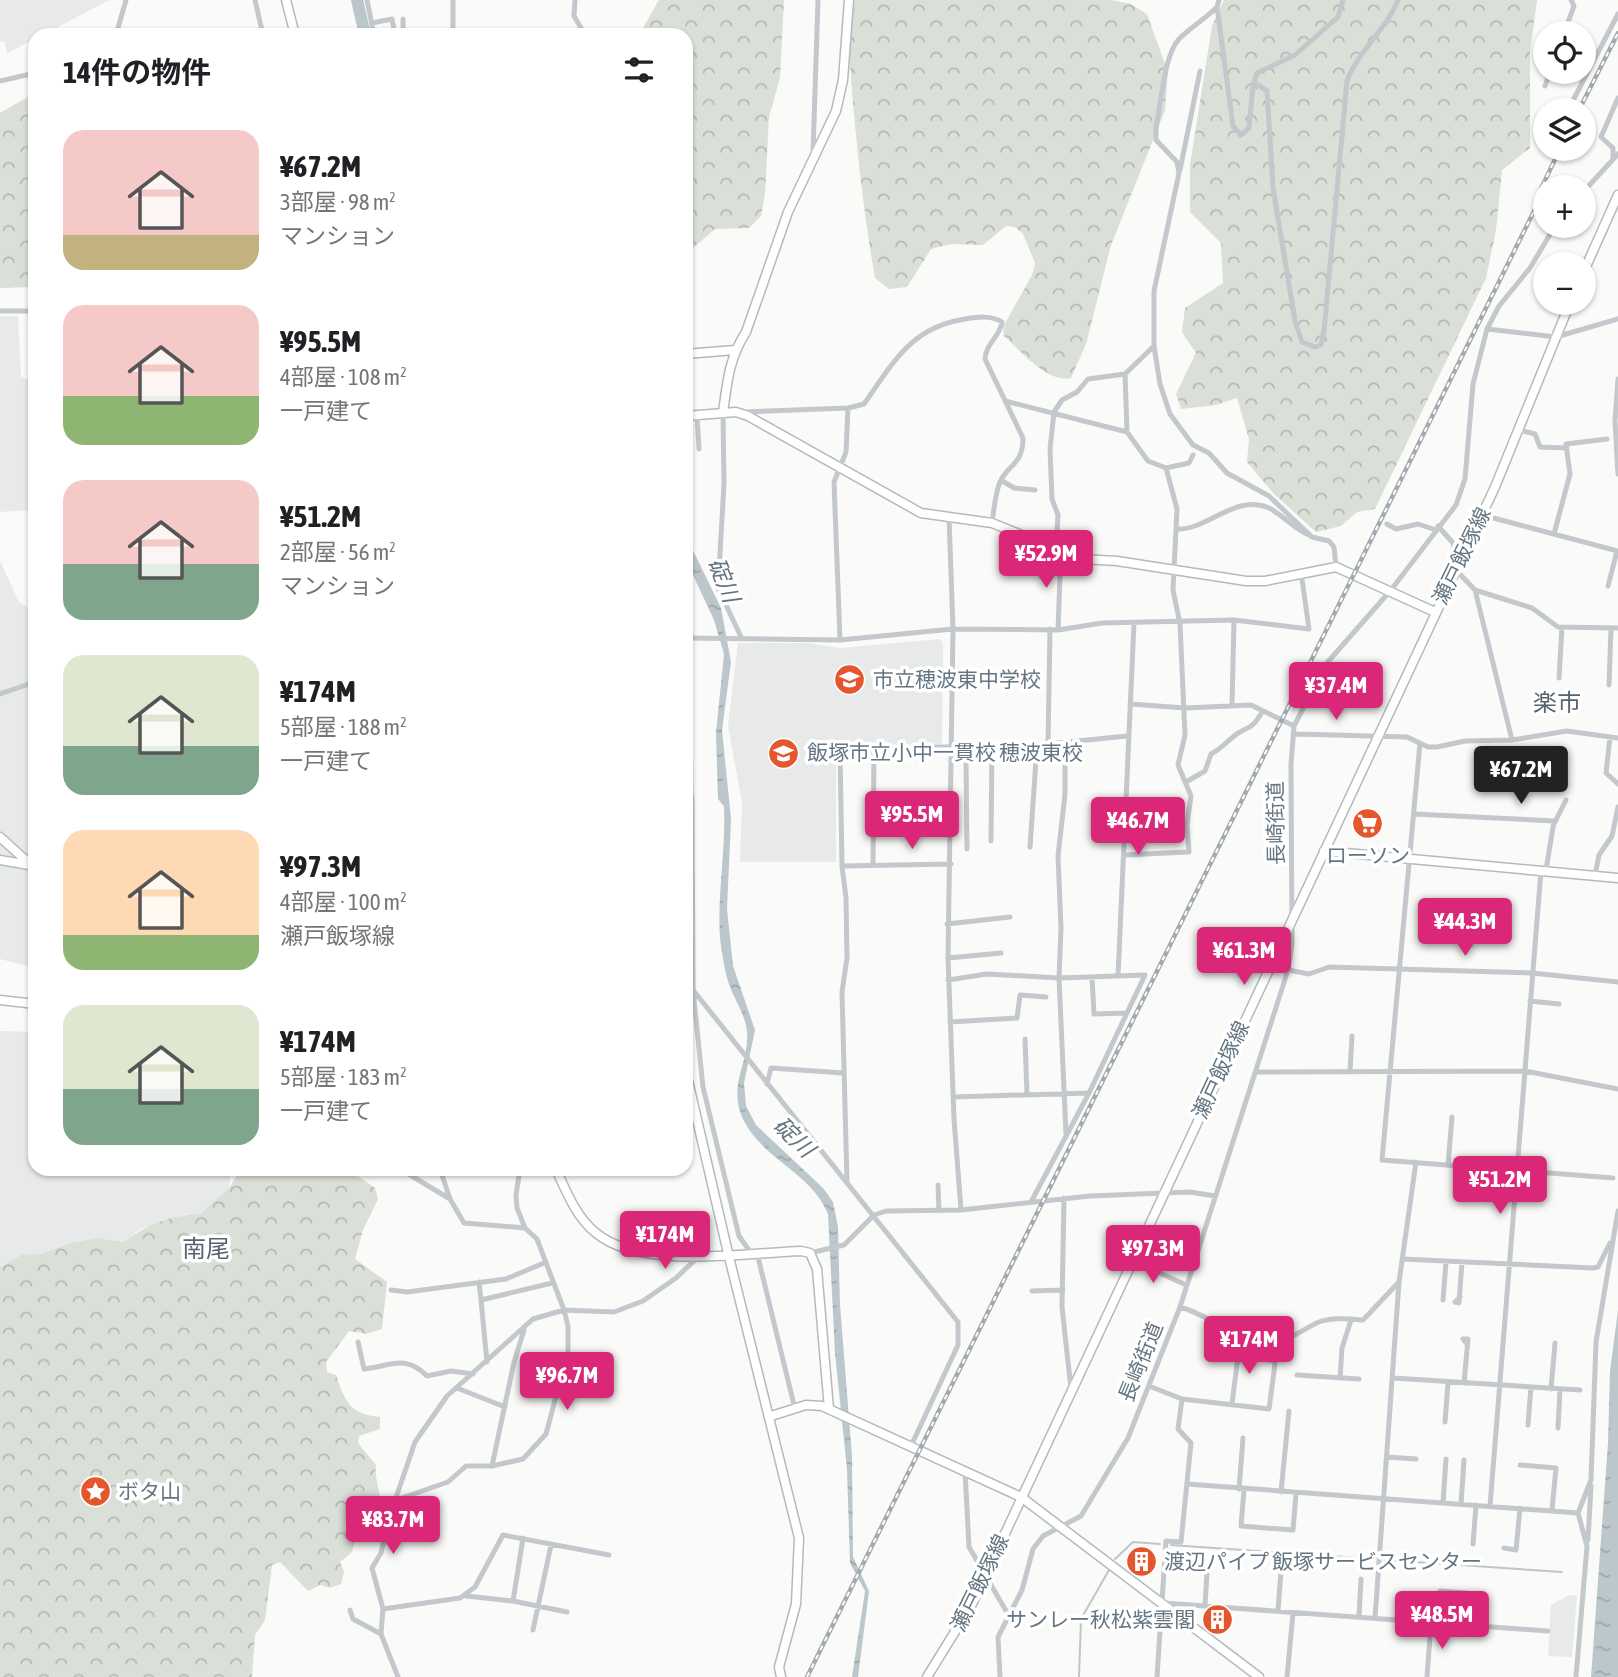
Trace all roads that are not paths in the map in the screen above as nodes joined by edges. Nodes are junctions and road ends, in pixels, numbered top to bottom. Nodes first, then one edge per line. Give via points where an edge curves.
1 (126, 0) edge
2 (255, 0) edge
3 (286, 0) edge
4 (367, 0) edge
5 (453, 0) edge
6 (575, 0) edge
7 (818, 0) edge
8 (849, 0) edge
9 (1343, 0) edge
10 (1398, 0) edge
11 (1571, 0) edge
12 (1218, 3) edge
13 (391, 11) dead end
14 (1618, 14) edge
15 (392, 19) junction
16 (403, 19) dead end
17 (1568, 21) edge
18 (372, 23) junction
19 (118, 28) edge
20 (261, 28) edge
21 (293, 28) edge
22 (373, 28) edge
23 (394, 28) edge
24 (403, 28) edge
25 (453, 28) edge
26 (581, 28) edge
27 (1200, 71) dead end
28 (28, 75) edge
29 (0, 81) edge
30 (1253, 86) junction
31 (1618, 97) edge
32 (1574, 98) edge
33 (1616, 158) edge
34 (809, 165) junction
35 (1179, 173) junction
36 (1596, 179) edge
37 (1618, 195) edge
38 (1548, 238) edge
39 (1592, 252) edge
40 (0, 311) edge
41 (28, 311) edge
42 (1565, 315) edge
43 (1618, 319) edge
44 (1487, 329) junction
45 (1556, 337) junction
46 (1154, 346) junction
47 (735, 349) junction
48 (693, 353) edge
49 (1125, 374) junction
50 (1618, 379) edge
51 (1005, 401) junction
52 (848, 408) junction
53 (736, 412) junction
54 (1055, 412) junction
55 (723, 413) junction
56 (693, 415) edge
57 (697, 415) junction
58 (1518, 430) junction
59 (1127, 432) junction
60 (1607, 439) dead end
61 (699, 449) dead end
62 (1567, 449) junction
63 (1193, 454) dead end
64 (841, 467) junction
65 (1166, 468) junction
66 (1618, 474) edge
67 (1001, 480) junction
68 (1035, 490) dead end
69 (1482, 515) junction
70 (949, 517) junction
71 (992, 523) junction
72 (1387, 524) dead end
73 (1437, 528) junction
74 (1176, 529) junction
75 (1554, 534) junction
76 (1312, 537) junction
77 (1059, 550) junction
78 (1617, 551) edge
79 (1336, 567) junction
80 (1457, 568) junction
81 (1175, 569) junction
82 (1301, 572) junction
83 (1608, 586) dead end
84 (1391, 590) junction
85 (1475, 590) junction
86 (1434, 612) junction
87 (1234, 621) junction
88 (1134, 623) junction
89 (1180, 624) junction
90 (1562, 627) junction
91 (1611, 628) junction
92 (1618, 628) edge
93 (953, 629) junction
94 (1050, 629) junction
95 (1058, 630) junction
96 (693, 638) edge
97 (743, 639) junction
98 (841, 640) junction
99 (1559, 678) dead end
100 (28, 684) edge
101 (1609, 685) dead end
102 (0, 694) edge
103 (1130, 704) junction
104 (1232, 705) junction
105 (1185, 708) junction
106 (1262, 712) junction
107 (1294, 726) junction
108 (1295, 734) junction
109 (1128, 736) junction
110 (1377, 737) junction
111 (1610, 737) junction
112 (1618, 738) edge
113 (1512, 740) junction
114 (1065, 743) junction
115 (1420, 743) junction
116 (1048, 744) junction
117 (1037, 745) junction
118 (992, 746) junction
119 (950, 747) junction
120 (970, 747) junction
121 (874, 749) junction
122 (1186, 782) junction
123 (1618, 784) edge
124 (1566, 800) dead end
125 (1618, 807) edge
126 (1415, 814) junction
127 (1554, 824) junction
128 (0, 837) edge
129 (991, 841) dead end
130 (1030, 847) dead end
131 (967, 849) dead end
132 (1324, 851) junction
133 (1125, 855) junction
134 (1409, 858) junction
135 (0, 860) edge
136 (28, 862) edge
137 (873, 864) junction
138 (951, 864) junction
139 (28, 865) edge
140 (842, 866) junction
141 (1544, 870) junction
142 (1595, 875) junction
143 (1618, 878) edge
144 (1010, 916) dead end
145 (1293, 918) junction
146 (947, 924) junction
147 (1001, 953) dead end
148 (948, 958) junction
149 (1397, 969) junction
150 (1288, 970) junction
151 (1532, 973) junction
152 (1118, 976) junction
153 (1092, 977) junction
154 (1059, 978) junction
155 (948, 980) junction
156 (1618, 982) edge
157 (693, 990) joint
158 (1046, 998) dead end
159 (0, 1000) edge
160 (1530, 1001) junction
161 (28, 1003) edge
162 (1559, 1004) dead end
163 (1127, 1013) junction
164 (950, 1022) junction
165 (1352, 1036) dead end
166 (1025, 1039) dead end
167 (1390, 1069) junction
168 (1350, 1071) junction
169 (1525, 1071) junction
170 (1256, 1072) junction
171 (843, 1073) junction
172 (767, 1084) junction
173 (1618, 1089) edge
174 (1089, 1093) junction
175 (1066, 1094) junction
176 (1027, 1096) junction
177 (953, 1097) junction
178 (693, 1102) edge
179 (1452, 1116) dead end
180 (1066, 1138) junction
181 (1416, 1162) junction
182 (1448, 1165) junction
183 (1517, 1171) junction
184 (412, 1176) edge
185 (442, 1176) edge
186 (519, 1176) edge
187 (560, 1176) edge
188 (1613, 1178) dead end
189 (847, 1182) junction
190 (938, 1185) dead end
191 (728, 1189) junction
192 (714, 1192) junction
193 (1163, 1194) junction
194 (1216, 1196) junction
195 (1064, 1198) junction
196 (450, 1199) junction
197 (1031, 1202) junction
198 (939, 1210) junction
199 (961, 1210) junction
200 (1618, 1211) edge
201 (874, 1215) junction
202 (525, 1228) junction
203 (1612, 1240) junction
204 (754, 1253) junction
205 (728, 1254) junction
206 (810, 1254) junction
207 (699, 1256) junction
208 (1402, 1259) junction
209 (1132, 1261) junction
210 (1446, 1262) junction
211 (1462, 1262) junction
212 (544, 1263) junction
213 (1509, 1264) junction
214 (479, 1282) junction
215 (1399, 1282) junction
216 (552, 1283) junction
217 (1186, 1285) junction
218 (391, 1290) dead end
219 (1063, 1290) junction
220 (1032, 1292) dead end
221 (1460, 1297) dead end
222 (481, 1300) junction
223 (1443, 1300) dead end
224 (1180, 1307) junction
225 (564, 1310) junction
226 (1351, 1320) junction
227 (525, 1327) junction
228 (1278, 1341) junction
229 (358, 1342) dead end
230 (1555, 1343) dead end
231 (1467, 1344) dead end
232 (1275, 1361) junction
233 (487, 1362) junction
234 (473, 1374) junction
235 (1297, 1375) dead end
236 (1340, 1378) junction
237 (1393, 1378) junction
238 (1359, 1379) dead end
239 (1448, 1382) junction
240 (1464, 1383) junction
241 (1500, 1385) junction
242 (1149, 1386) junction
243 (1531, 1387) junction
244 (457, 1388) junction
245 (1552, 1388) junction
246 (1071, 1389) junction
247 (1560, 1389) junction
248 (1580, 1390) dead end
249 (1182, 1399) junction
250 (1232, 1404) junction
251 (505, 1407) junction
252 (795, 1409) junction
253 (829, 1409) junction
254 (1289, 1411) dead end
255 (771, 1416) junction
256 (1445, 1422) dead end
257 (1528, 1425) dead end
258 (1558, 1428) dead end
259 (1243, 1438) dead end
260 (911, 1446) junction
261 (1387, 1457) junction
262 (1446, 1459) dead end
263 (1416, 1460) dead end
264 (1464, 1460) dead end
265 (1520, 1465) dead end
266 (492, 1466) junction
267 (965, 1471) junction
268 (1591, 1480) junction
269 (1187, 1484) junction
270 (1241, 1490) junction
271 (1281, 1492) junction
272 (1296, 1494) junction
273 (1021, 1497) junction
274 (1384, 1499) junction
275 (396, 1500) junction
276 (1443, 1503) junction
277 (1461, 1504) junction
278 (1475, 1505) junction
279 (1490, 1506) junction
280 (1520, 1508) junction
281 (1552, 1510) junction
282 (1578, 1513) junction
283 (1061, 1525) junction
284 (523, 1538) junction
285 (1473, 1544) dead end
286 (551, 1545) junction
287 (1587, 1546) junction
288 (1504, 1548) dead end
289 (609, 1555) dead end
290 (1281, 1571) dead end
291 (1207, 1572) dead end
292 (984, 1577) junction
293 (1362, 1579) dead end
294 (1440, 1591) dead end
295 (466, 1596) junction
296 (513, 1601) junction
297 (1162, 1602) junction
298 (1205, 1606) junction
299 (538, 1607) junction
300 (383, 1609) junction
301 (350, 1610) dead end
302 (1278, 1611) junction
303 (567, 1612) dead end
304 (1293, 1612) junction
305 (1009, 1616) junction
306 (1359, 1617) junction
307 (1375, 1619) junction
308 (1432, 1623) junction
309 (1465, 1625) junction
310 (533, 1630) dead end
311 (1548, 1631) dead end
312 (381, 1634) junction
313 (398, 1677) edge
314 (781, 1677) edge
315 (927, 1677) edge
316 (1000, 1677) edge
317 (1157, 1677) edge
318 (1259, 1677) edge
319 (1287, 1677) edge
320 (1427, 1677) edge
321 (1576, 1677) edge

1 - 19 street
2 - 20 street
3 - 21 street
4 - 18 street
5 - 25 street
6 - 26 street via 574,16
7 - 34 street via 815,145
8 - 34 street via 836,111
9 - 30 street via 1338,17 1295,55 1257,73
10 - 30 street via 1356,60 1347,81 1324,331 1321,345 1315,347 1302,342 1298,334 1273,188 1267,91
11 - 17 street via 1574,6
12 - 30 street via 1233,126 1241,135 1249,128
12 - 35 street via 1171,51 1156,140 1177,162
13 - 15 street
14 - 32 street
15 - 18 street
15 - 23 street
16 - 24 street
18 - 22 street
27 - 35 street
28 - 29 street
31 - 33 street via 1601,137
33 - 36 street
34 - 47 street via 746,332
35 - 46 street via 1154,291
37 - 39 street
38 - 44 street
40 - 41 street
42 - 45 street, 瀬戸飯塚線
43 - 45 street
44 - 45 street
44 - 73 street via 1473,384 1461,497
45 - 58 street, 瀬戸飯塚線
46 - 49 street
46 - 76 street via 1170,414 1193,445 1209,453 1243,485 1269,496
47 - 48 street
47 - 55 street
49 - 54 street via 1088,379 1062,400
49 - 59 street
50 - 66 street
51 - 52 street via 985,359 985,350 1002,322 986,316 933,326 896,358 864,404
51 - 54 street
51 - 67 street via 1024,438 1016,465
52 - 53 street
52 - 64 street
53 - 55 street
53 - 64 street
54 - 59 street
54 - 77 street via 1050,449
55 - 57 street
55 - 97 street via 718,588
56 - 57 street
57 - 61 street
58 - 62 street via 1535,433 1540,447
58 - 69 street, 瀬戸飯塚線
59 - 65 street via 1148,461
60 - 62 street via 1566,444
62 - 75 street via 1570,474
63 - 65 street via 1189,463
64 - 70 street via 921,513
64 - 98 street via 833,498
65 - 74 street via 1177,509
67 - 68 street via 1013,488
67 - 71 street
69 - 75 street
69 - 80 street, 瀬戸飯塚線
70 - 71 street
70 - 93 street
71 - 77 street
72 - 73 street via 1396,529 1418,524
73 - 80 street via 1453,543
73 - 84 street
74 - 76 street via 1196,528 1221,511 1266,507
74 - 81 street
75 - 78 street
76 - 79 street via 1334,547
77 - 81 street via 1081,559
77 - 95 street
78 - 83 street
79 - 82 street
79 - 84 street
80 - 85 street
80 - 86 street, 瀬戸飯塚線
81 - 82 street via 1246,581
81 - 89 street via 1173,590
82 - 87 street via 1309,629
84 - 86 street
84 - 107 street via 1326,664
85 - 90 street via 1532,608
85 - 113 street
86 - 110 street, 瀬戸飯塚線
87 - 89 street
87 - 104 street
88 - 89 street
88 - 95 street
88 - 103 street
89 - 105 street
90 - 91 street
90 - 99 street
91 - 92 street
91 - 101 street
93 - 94 street
93 - 98 street
93 - 119 street
94 - 95 street
94 - 116 street
96 - 97 street
97 - 98 street
100 - 102 street
103 - 105 street
103 - 109 street
104 - 105 street
104 - 106 street via 1251,705
105 - 122 street via 1178,765
106 - 107 street
106 - 122 street via 1252,728 1211,754 1205,772
107 - 108 street, 長崎街道
108 - 110 street
108 - 145 street, 長崎街道 via 1291,764
109 - 114 street
109 - 133 street
110 - 115 street via 1407,737
110 - 132 street, 瀬戸飯塚線
111 - 112 street
111 - 113 street via 1567,731
111 - 123 street via 1606,773
113 - 115 street via 1437,747
114 - 116 street
114 - 154 street via 1058,856
115 - 126 street
116 - 117 street
117 - 118 street
117 - 130 street
118 - 120 street
118 - 129 street
119 - 120 street
119 - 121 street
119 - 138 street
120 - 131 street via 966,760
121 - 137 street
121 - 140 street via 840,750
122 - 133 street via 1191,796 1189,852
124 - 127 street
125 - 142 street via 1612,836 1599,855
126 - 127 street
126 - 134 street
127 - 141 street
128 - 136 street
132 - 134 street
132 - 145 street, 瀬戸飯塚線
133 - 152 street
134 - 141 street
134 - 149 street
135 - 139 street
137 - 138 street
137 - 140 street
138 - 146 street
140 - 171 street via 847,958 842,992
141 - 142 street
141 - 151 street
142 - 143 street
144 - 146 street
145 - 150 street, 長崎街道
145 - 193 street, 瀬戸飯塚線
146 - 148 street
147 - 148 street
148 - 155 street
149 - 150 street via 1329,967 1309,974
149 - 151 street
149 - 167 street
150 - 170 street, 長崎街道
151 - 156 street
151 - 160 street
152 - 153 street
152 - 163 street via 1145,975
153 - 154 street
153 - 163 street via 1094,1014
154 - 155 street via 987,974
154 - 175 street
155 - 164 street
157 - 172 street
157 - 191 street via 703,1087
158 - 164 street via 1020,995 1017,1018
159 - 161 street
160 - 162 street
160 - 169 street
163 - 174 street
164 - 177 street
165 - 168 street
166 - 176 street
167 - 168 street
167 - 169 street
167 - 181 street via 1382,1160
168 - 170 street
169 - 173 street
169 - 183 street
170 - 194 street, 長崎街道
171 - 172 street via 771,1068
171 - 189 street
172 - 189 street
174 - 175 street
174 - 180 street
175 - 176 street
175 - 180 street
176 - 177 street
177 - 199 street
178 - 192 street
179 - 182 street
180 - 197 street
181 - 182 street
181 - 208 street
182 - 183 street
183 - 188 street
183 - 213 street
184 - 196 street
185 - 196 street
186 - 202 street via 516,1200
187 - 207 street via 585,1222 607,1241 645,1254
189 - 201 street
190 - 198 street
191 - 192 street
191 - 204 street via 739,1236
192 - 205 street
193 - 194 street
193 - 195 street
193 - 209 street, 瀬戸飯塚線
194 - 217 street, 長崎街道
195 - 197 street
195 - 219 street
196 - 202 street via 464,1223
197 - 199 street
198 - 199 street
198 - 201 street
200 - 203 street
201 - 206 street via 844,1245
201 - 260 street via 953,1313 959,1332 952,1359
202 - 212 street via 537,1239
203 - 213 street via 1598,1267
203 - 268 street via 1596,1342
204 - 205 street
204 - 206 street
204 - 252 street
205 - 207 street
205 - 255 street
206 - 253 street via 817,1269
207 - 225 street via 643,1301 614,1312
208 - 210 street
208 - 215 street
209 - 217 street
209 - 246 street, 瀬戸飯塚線
210 - 211 street
210 - 223 street
211 - 213 street
211 - 221 street
212 - 214 street via 506,1279
212 - 216 street
213 - 241 street
214 - 218 street
214 - 222 street
215 - 226 street via 1363,1320
215 - 237 street
216 - 222 street
216 - 225 street
217 - 224 street, 長崎街道
219 - 220 street
219 - 246 street
222 - 233 street
224 - 228 street via 1204,1313 1244,1338
224 - 242 street, 長崎街道
225 - 227 street via 533,1319
225 - 266 street via 568,1350 545,1434 523,1459
226 - 228 street via 1318,1322
226 - 236 street via 1342,1348
227 - 233 street
227 - 251 street
228 - 232 street
229 - 234 street via 364,1368 401,1362 417,1366 427,1376 451,1371
230 - 245 street
231 - 240 street
232 - 250 street via 1269,1409
232 - 250 street via 1238,1356
233 - 234 street
234 - 244 street
235 - 236 street
236 - 238 street
237 - 239 street
237 - 261 street
239 - 240 street
239 - 256 street
240 - 241 street
241 - 243 street
241 - 279 street
242 - 249 street
242 - 283 street, 長崎街道 via 1128,1438 1081,1516
243 - 245 street
243 - 257 street
244 - 251 street
244 - 275 street via 424,1426
245 - 247 street
246 - 273 street, 瀬戸飯塚線
247 - 248 street
247 - 258 street
249 - 250 street
249 - 269 street via 1178,1429 1191,1443
251 - 266 street
252 - 253 street via 816,1405
252 - 255 street
253 - 260 street
254 - 271 street
255 - 314 street via 799,1538 796,1604 779,1667
259 - 270 street
260 - 267 street
261 - 263 street
261 - 274 street
262 - 276 street
264 - 277 street
265 - 281 street via 1556,1468
266 - 275 street via 466,1466 448,1482
267 - 273 street
267 - 292 street via 969,1547
268 - 282 street
268 - 287 street
269 - 270 street
269 - 297 street via 1181,1542 1166,1541
270 - 271 street
270 - 272 street via 1241,1526 1293,1530
271 - 272 street
272 - 274 street
273 - 283 street
273 - 292 street, 瀬戸飯塚線
274 - 276 street
274 - 307 street
275 - 300 street via 381,1553 372,1567
276 - 277 street
277 - 278 street
278 - 279 street
278 - 285 street
279 - 280 street
280 - 281 street
280 - 288 street via 1516,1550
281 - 282 street
282 - 287 street
283 - 297 street
283 - 305 street, 長崎街道 via 1033,1549
284 - 286 street
284 - 295 street via 500,1538
284 - 296 street
286 - 289 street
286 - 299 street
287 - 321 street
290 - 302 street
291 - 298 street
292 - 305 street
292 - 315 street, 瀬戸飯塚線 via 955,1635
293 - 306 street
294 - 309 street via 1467,1593
295 - 296 street
295 - 300 street
296 - 299 street
297 - 298 street
297 - 317 street
297 - 318 street
298 - 302 street
299 - 303 street
299 - 310 street
300 - 312 street
301 - 312 street via 353,1619
302 - 304 street
304 - 306 street
304 - 319 street
305 - 316 street, 長崎街道 via 996,1645
306 - 307 street
307 - 308 street
308 - 309 street
308 - 320 street
309 - 311 street
312 - 313 street

